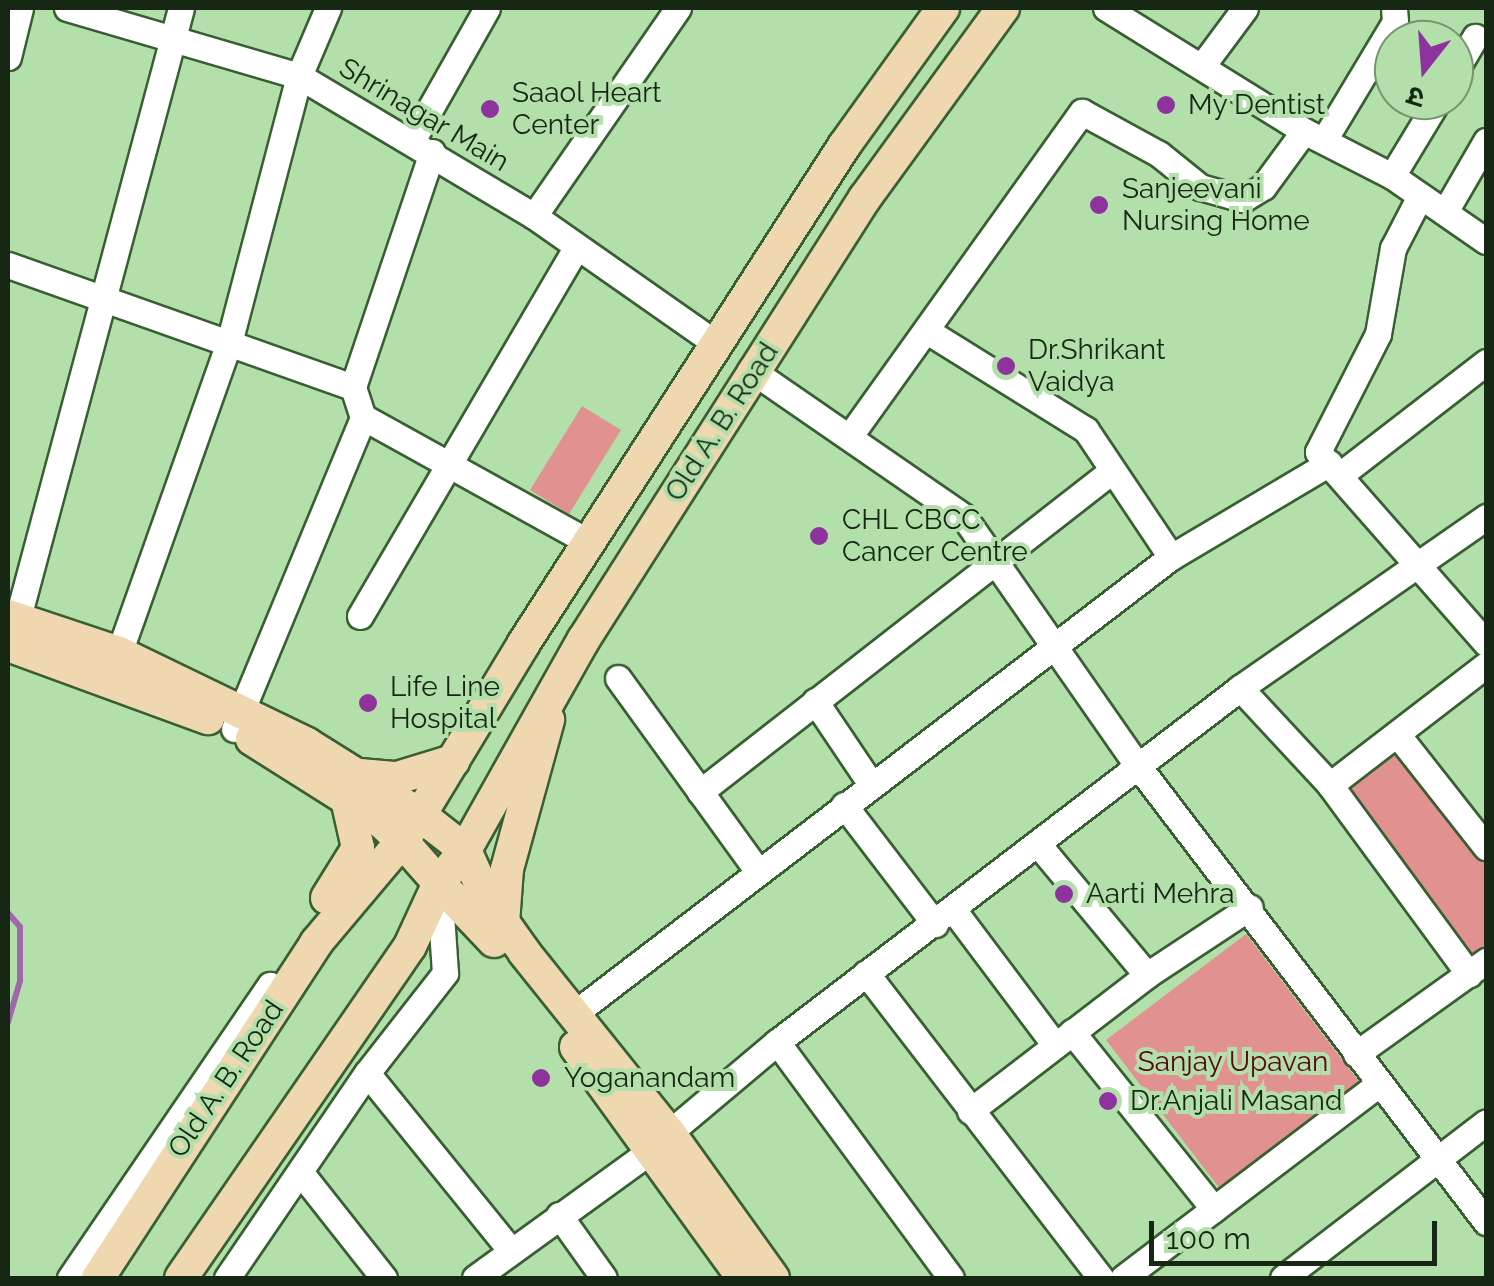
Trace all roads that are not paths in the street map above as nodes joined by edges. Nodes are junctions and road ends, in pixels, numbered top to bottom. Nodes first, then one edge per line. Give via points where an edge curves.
1 (20, 8) edge
2 (67, 8) edge
3 (181, 8) edge
4 (328, 8) edge
5 (487, 8) edge
6 (678, 8) edge
7 (943, 8) edge
8 (1003, 8) edge
9 (1106, 8) edge
10 (1245, 8) edge
11 (1394, 8) edge
12 (170, 36) junction
13 (1476, 37) dead end
14 (1474, 40) edge
15 (8, 57) edge
16 (1202, 66) junction
17 (299, 76) junction
18 (1426, 120) edge
19 (1314, 136) junction
20 (1486, 140) edge
21 (422, 145) junction
22 (1392, 176) junction
23 (1420, 196) junction
24 (1446, 210) junction
25 (534, 216) junction
26 (1486, 241) edge
27 (576, 248) junction
28 (8, 266) edge
29 (99, 298) junction
30 (926, 331) junction
31 (230, 339) junction
32 (717, 344) junction
33 (1486, 362) edge
34 (754, 372) junction
35 (353, 387) junction
36 (363, 416) junction
37 (850, 437) junction
38 (448, 461) junction
39 (1334, 469) junction
40 (1110, 473) junction
41 (1486, 517) edge
42 (590, 542) junction
43 (1170, 558) junction
44 (994, 561) junction
45 (1419, 568) junction
46 (360, 616) dead end
47 (11, 631) edge
48 (1486, 643) edge
49 (1053, 646) junction
50 (118, 653) junction
51 (1486, 665) edge
52 (618, 678) dead end
53 (1240, 688) junction
54 (552, 695) junction
55 (816, 701) junction
56 (238, 720) junction
57 (1398, 734) junction
58 (453, 761) junction
59 (1138, 766) junction
60 (871, 784) junction
61 (1330, 785) junction
62 (351, 787) junction
63 (700, 792) junction
64 (844, 805) junction
65 (411, 828) junction
66 (1037, 843) junction
67 (1486, 847) edge
68 (465, 850) junction
69 (757, 870) junction
70 (439, 883) junction
71 (1250, 908) junction
72 (945, 918) junction
73 (503, 922) junction
74 (310, 939) junction
75 (1478, 967) edge
76 (866, 972) junction
77 (1147, 974) junction
78 (575, 1013) junction
79 (1064, 1038) junction
80 (778, 1042) junction
81 (1356, 1054) junction
82 (367, 1073) junction
83 (1378, 1084) junction
84 (970, 1111) junction
85 (1486, 1122) edge
86 (660, 1141) junction
87 (1437, 1160) junction
88 (300, 1173) junction
89 (1214, 1209) junction
90 (560, 1215) junction
91 (1486, 1222) edge
92 (512, 1251) junction
93 (197, 1271) edge
94 (70, 1278) edge
95 (98, 1278) edge
96 (227, 1278) edge
97 (384, 1278) edge
98 (475, 1278) edge
99 (604, 1278) edge
100 (742, 1278) edge
101 (773, 1278) edge
102 (950, 1278) edge
103 (1100, 1278) edge
104 (1123, 1278) edge
105 (1283, 1278) edge

1 - 15 street
2 - 12 street, Shrinagar Main
3 - 12 street
4 - 17 street
5 - 21 street
6 - 25 street
7 - 32 main road, Old A. B. Road via 844,146
8 - 34 main road, Old A. B. Road via 865,198
9 - 16 street
10 - 16 street
11 - 19 street via 1395,22
12 - 17 street, Shrinagar Main
12 - 29 street
13 - 14 street
16 - 19 street
17 - 21 street, Shrinagar Main
17 - 31 street
18 - 22 street
19 - 22 street
19 - 30 street via 1244,200 1200,187 1159,154 1082,112
20 - 24 street
21 - 25 street, Shrinagar Main
21 - 35 street
22 - 23 street
23 - 24 street
23 - 39 street via 1393,248 1378,334 1318,452
24 - 26 street
25 - 27 street, Shrinagar Main
27 - 32 street, Shrinagar Main
27 - 38 street
28 - 29 street
29 - 31 street
29 - 47 street via 96,338
30 - 37 street
30 - 40 street via 1086,430
31 - 35 street
31 - 50 street
32 - 42 main road, Old A. B. Road
33 - 39 street
34 - 37 street
34 - 54 main road, Old A. B. Road
35 - 36 street
36 - 38 street
36 - 56 street
37 - 44 street via 964,516
38 - 42 street
38 - 46 street
39 - 43 street
39 - 45 street
40 - 43 street
40 - 44 street
41 - 45 street
42 - 58 main road, Old A. B. Road
43 - 49 street
44 - 49 street
44 - 55 street
45 - 48 street
45 - 53 street
47 - 50 main road
47 - 56 main road
49 - 59 street
49 - 60 street
50 - 56 main road
51 - 57 street
52 - 63 street
53 - 59 street
53 - 61 street
54 - 68 main road, Old A. B. Road
54 - 73 main road via 544,748 507,869
55 - 60 street
55 - 63 street
56 - 62 main road
57 - 61 street
57 - 67 street
58 - 62 main road
58 - 65 main road, Old A. B. Road
59 - 66 street
59 - 71 street
60 - 64 street
61 - 75 street
62 - 65 main road
62 - 74 main road via 358,848
63 - 69 street
64 - 69 street
64 - 72 street
65 - 68 main road
65 - 70 main road
65 - 74 main road, Old A. B. Road
66 - 72 street
66 - 77 street
68 - 70 main road, Old A. B. Road
68 - 73 main road
69 - 78 street
70 - 82 street via 445,973
70 - 86 main road
70 - 93 main road via 410,946
71 - 77 street
71 - 81 street
72 - 76 street
72 - 79 street
73 - 78 main road
74 - 94 street
74 - 95 main road, Old A. B. Road
75 - 81 street
76 - 80 street
76 - 84 street
77 - 79 street
78 - 86 main road
79 - 84 street
79 - 89 street
80 - 86 street
80 - 102 street
81 - 83 street
82 - 88 street
82 - 92 street
83 - 87 street
83 - 89 street
84 - 103 street
85 - 87 street
86 - 90 street
86 - 100 main road
86 - 101 main road
87 - 91 street
87 - 105 street
88 - 96 street
88 - 97 street
89 - 104 street
90 - 92 street
90 - 99 street
92 - 98 street

